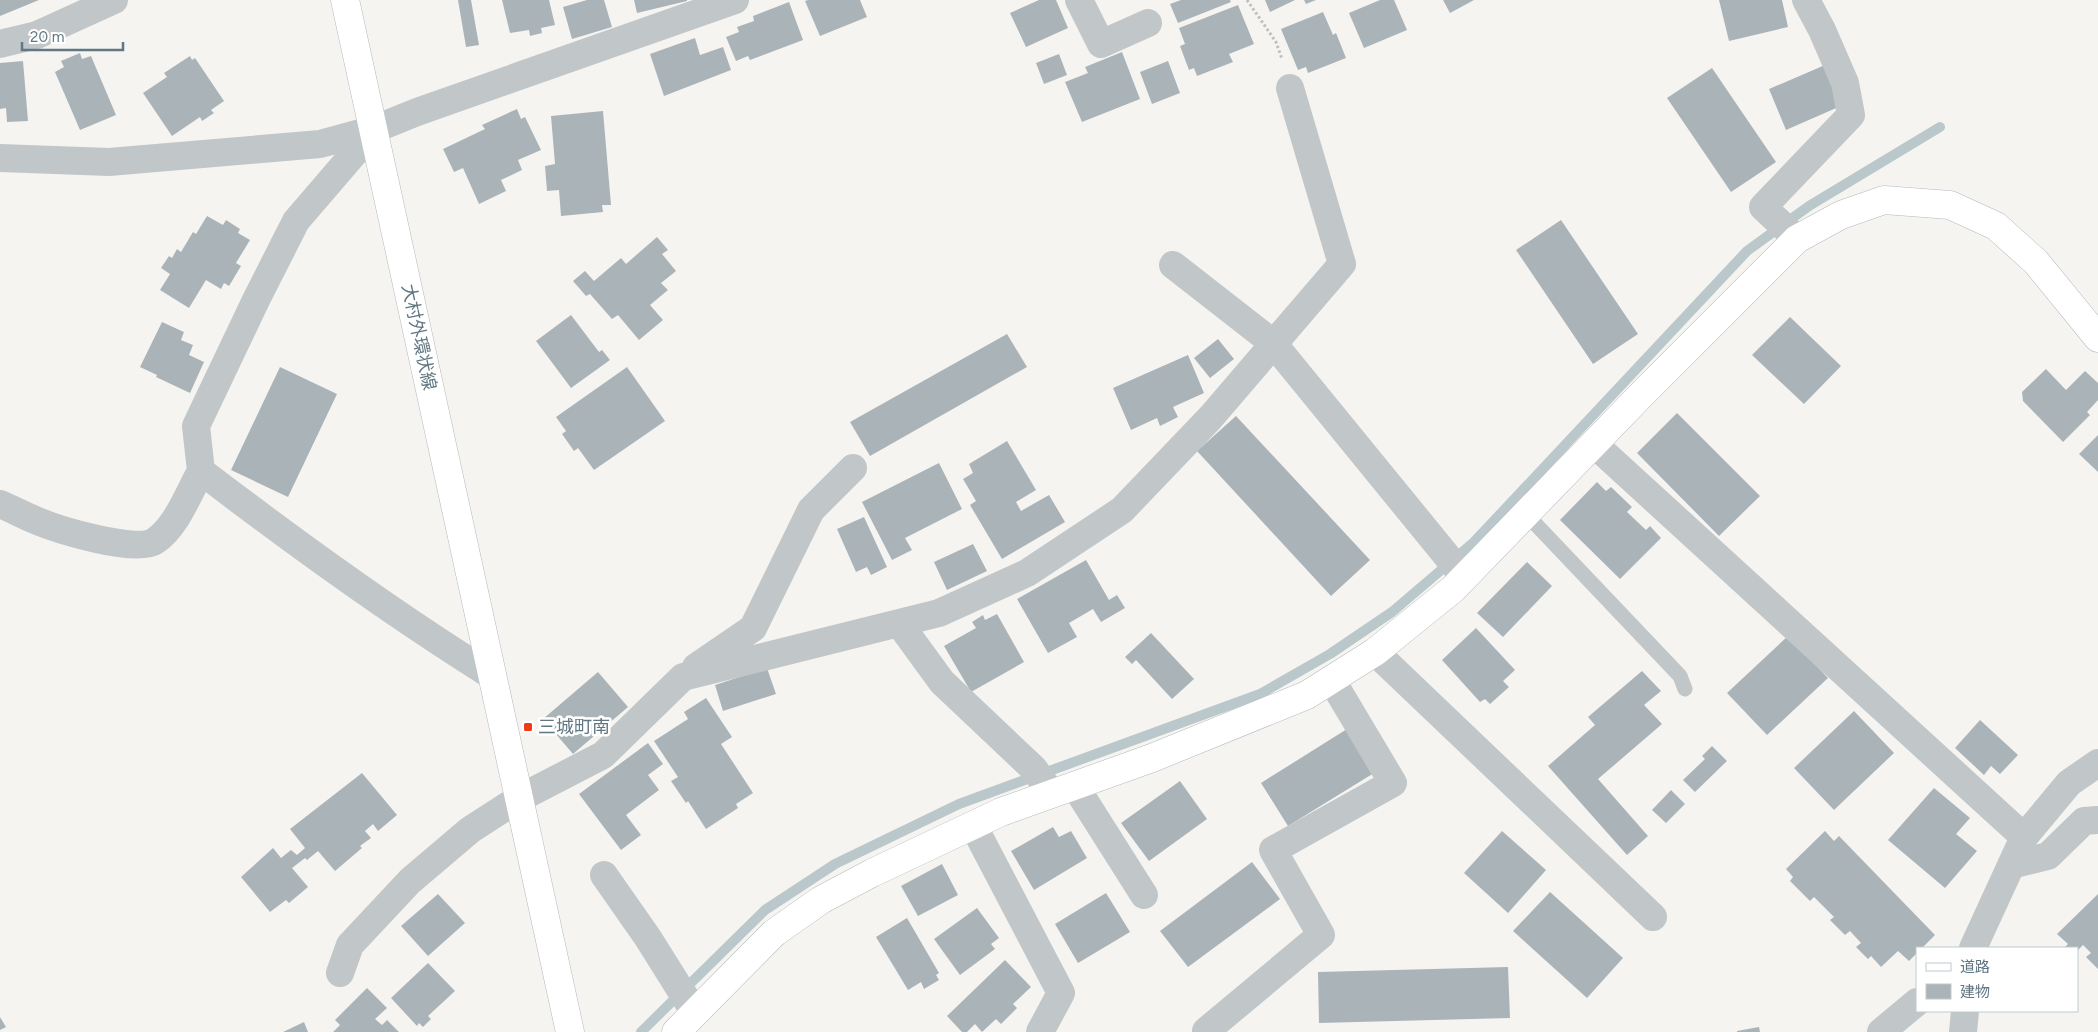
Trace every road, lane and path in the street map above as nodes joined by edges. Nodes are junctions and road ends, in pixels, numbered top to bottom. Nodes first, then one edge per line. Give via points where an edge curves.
1 (114, 0) edge
2 (345, 0) edge
3 (735, 0) edge
4 (1079, 0) edge
5 (1247, 0) edge
6 (1806, 0) edge
7 (1148, 23) dead end
8 (0, 44) edge
9 (1290, 88) joint
10 (374, 129) junction
11 (0, 158) edge
12 (1796, 238) junction
13 (1173, 265) dead end
14 (2098, 338) edge
15 (1273, 343) junction
16 (1594, 444) junction
17 (853, 468) dead end
18 (201, 471) junction
19 (0, 504) edge
20 (1526, 514) junction
21 (1464, 576) junction
22 (899, 623) junction
23 (1375, 652) junction
24 (491, 675) junction
25 (683, 677) junction
26 (1331, 679) junction
27 (1685, 689) dead end
28 (2098, 763) edge
29 (1059, 791) junction
30 (518, 799) junction
31 (2098, 820) edge
32 (973, 825) junction
33 (2024, 837) junction
34 (2011, 866) junction
35 (604, 875) dead end
36 (1144, 895) dead end
37 (1654, 918) dead end
38 (1973, 947) edge
39 (340, 973) dead end
40 (1916, 1003) edge
41 (691, 1007) junction
42 (1965, 1012) edge
43 (1206, 1030) dead end
44 (570, 1032) edge
45 (676, 1032) edge
46 (1040, 1032) edge
47 (1881, 1032) edge
48 (1963, 1032) edge

1 - 8 street via 37,35
2 - 10 street, 大村外環状線
3 - 10 street
4 - 7 street via 1101,44
5 - 9 path via 1276,42
6 - 12 street via 1845,83 1851,115 1764,208
9 - 15 street via 1342,264
10 - 11 street via 320,144 109,162
10 - 18 street via 296,222 256,300 196,426
10 - 24 street, 大村外環状線
12 - 14 street via 1841,215 1884,200 1950,205 1996,226 2036,262
12 - 16 street
13 - 15 street
15 - 21 street
15 - 22 street via 1211,417 1122,510 1027,573 940,612
16 - 20 street
16 - 33 street
17 - 25 street via 811,510 753,628
18 - 19 street via 170,526 153,543 112,543 36,521
18 - 24 street via 410,624
20 - 21 street
20 - 27 lane via 1680,676
21 - 23 street
22 - 25 street
22 - 29 street via 942,682
23 - 26 street
23 - 37 street
24 - 30 street, 大村外環状線
25 - 30 street via 603,755
26 - 29 street via 1307,695 1152,758
26 - 43 street via 1393,783 1273,850 1321,935
28 - 33 street via 2069,783
29 - 32 street
29 - 36 street
30 - 39 street via 470,830 410,881 350,945
30 - 44 street, 大村外環状線
31 - 34 street via 2084,821 2048,856
32 - 41 street via 820,900 774,933
32 - 46 street via 1061,993
33 - 34 street
34 - 38 street
35 - 41 street
40 - 47 street
41 - 45 street
42 - 48 street

